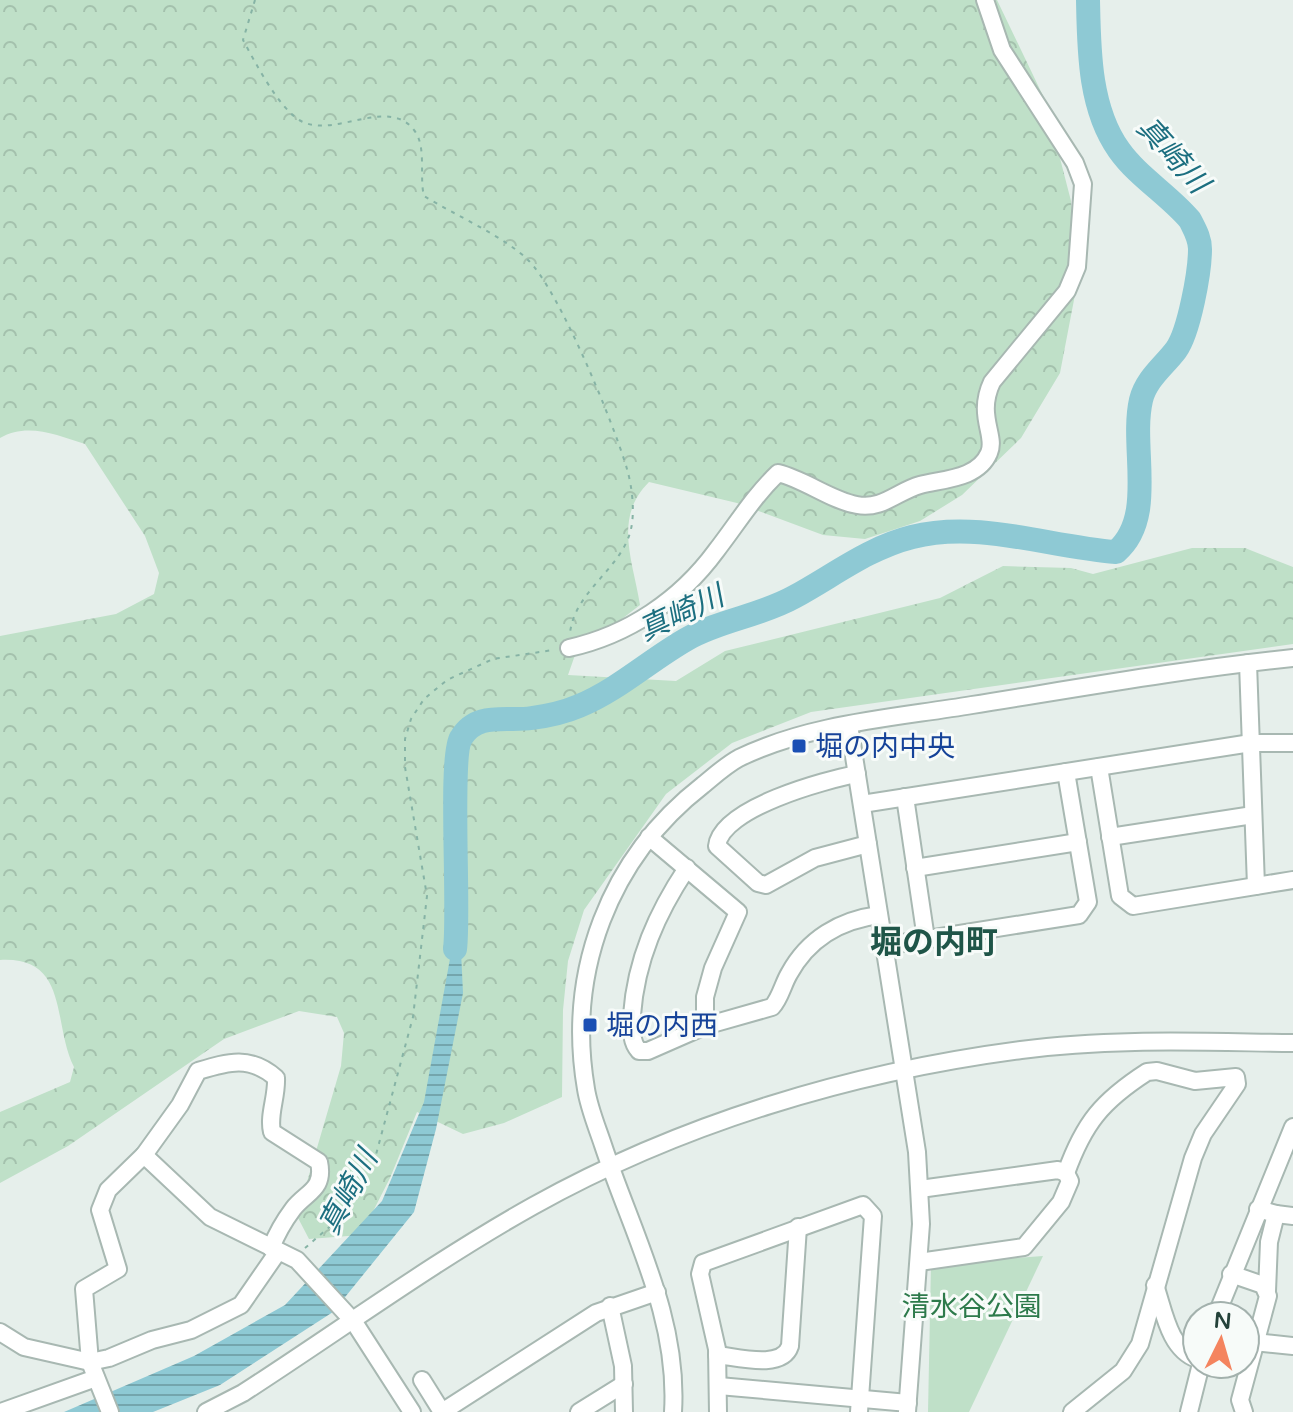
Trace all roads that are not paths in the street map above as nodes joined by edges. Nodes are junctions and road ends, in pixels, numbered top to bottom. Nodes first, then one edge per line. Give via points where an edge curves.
1 (985, 0) edge
2 (569, 648) road end
3 (1293, 658) edge
4 (1248, 663) junction
5 (849, 725) junction
6 (1251, 743) junction
7 (1293, 743) edge
8 (1099, 767) junction
9 (1066, 772) junction
10 (857, 774) junction
11 (905, 797) junction
12 (862, 804) junction
13 (1253, 815) junction
14 (649, 837) junction
15 (1110, 837) junction
16 (1078, 842) junction
17 (868, 844) junction
18 (687, 868) junction
19 (915, 868) junction
20 (1293, 880) edge
21 (1256, 886) junction
22 (879, 915) junction
23 (926, 939) junction
24 (884, 946) junction
25 (705, 1026) junction
26 (1293, 1043) edge
27 (906, 1069) junction
28 (1293, 1127) edge
29 (144, 1155) junction
30 (611, 1167) junction
31 (1066, 1173) junction
32 (920, 1189) junction
33 (1258, 1209) junction
34 (1284, 1215) edge
35 (798, 1227) junction
36 (274, 1250) junction
37 (919, 1262) junction
38 (1231, 1274) junction
39 (1155, 1285) junction
40 (1267, 1291) junction
41 (657, 1292) junction
42 (1222, 1300) edge
43 (610, 1306) junction
44 (1261, 1315) edge
45 (354, 1322) junction
46 (0, 1332) edge
47 (1261, 1343) edge
48 (1293, 1346) edge
49 (1181, 1351) edge
50 (717, 1355) junction
51 (96, 1377) junction
52 (422, 1380) dead end
53 (1197, 1380) edge
54 (1246, 1380) edge
55 (624, 1384) junction
56 (719, 1386) junction
57 (860, 1405) edge
58 (908, 1407) edge
59 (1239, 1410) edge
60 (1, 1412) edge
61 (110, 1412) edge
62 (206, 1412) edge
63 (412, 1412) edge
64 (442, 1412) edge
65 (579, 1412) edge
66 (624, 1412) edge
67 (673, 1412) edge
68 (718, 1412) edge
69 (1072, 1412) edge
70 (1189, 1412) edge

1 - 2 street via 1002,50 1075,163 1083,198 1077,267 1067,291 986,395 983,413 991,449 985,462 957,478 917,486 870,506 847,503 778,473 687,587 603,640
3 - 4 street
4 - 5 street
4 - 6 street
5 - 10 street
5 - 14 street via 806,733 737,759
6 - 7 street
6 - 8 street
6 - 13 street
8 - 9 street
8 - 15 street
9 - 11 street
9 - 16 street
10 - 12 street
10 - 17 street via 773,798 729,827 717,846 766,885 815,858
11 - 12 street
11 - 19 street
12 - 17 street
13 - 15 street
13 - 21 street
14 - 18 street
14 - 30 street via 619,877 595,934 582,988 586,1092
15 - 21 street via 1120,896 1133,906
16 - 19 street
16 - 23 street via 1088,902 1079,915
17 - 22 street
18 - 25 street via 738,912 713,968
18 - 25 street via 660,911 642,957 633,1044 648,1051
19 - 23 street
20 - 21 street
22 - 24 street
22 - 25 street via 842,924 817,940 798,958 772,1007
23 - 24 street
24 - 27 street
26 - 27 street via 1141,1041 1022,1050
27 - 30 street via 788,1098
27 - 32 street
28 - 33 street
29 - 36 street via 210,1217
29 - 36 street via 198,1071 234,1060 268,1071 276,1078 272,1132 319,1162 321,1171 314,1192 296,1204
29 - 51 street via 108,1190 100,1210 118,1269 84,1289
30 - 41 street
30 - 45 street via 533,1206
31 - 32 street
31 - 37 street via 1070,1181 1065,1196 1024,1247
31 - 39 street via 1076,1142 1092,1118 1147,1072 1195,1081 1236,1077 1237,1084 1193,1158
32 - 37 street
33 - 34 street
33 - 38 street
34 - 40 street via 1269,1242
35 - 50 street via 703,1263 700,1274
35 - 50 street via 786,1355 777,1360
35 - 57 street via 863,1205 873,1216
36 - 45 street via 297,1260
36 - 51 street via 241,1305
37 - 58 street
38 - 40 street
38 - 42 street
39 - 49 street
39 - 69 street via 1135,1353 1106,1387
40 - 44 street
41 - 43 street
41 - 67 street via 669,1337
43 - 55 street
43 - 64 street
45 - 62 street
45 - 63 street
46 - 51 street
47 - 48 street
50 - 56 street
51 - 60 street
51 - 61 street
52 - 64 street
53 - 70 street
54 - 59 street
55 - 65 street
55 - 66 street
56 - 57 street
56 - 68 street
57 - 58 street

